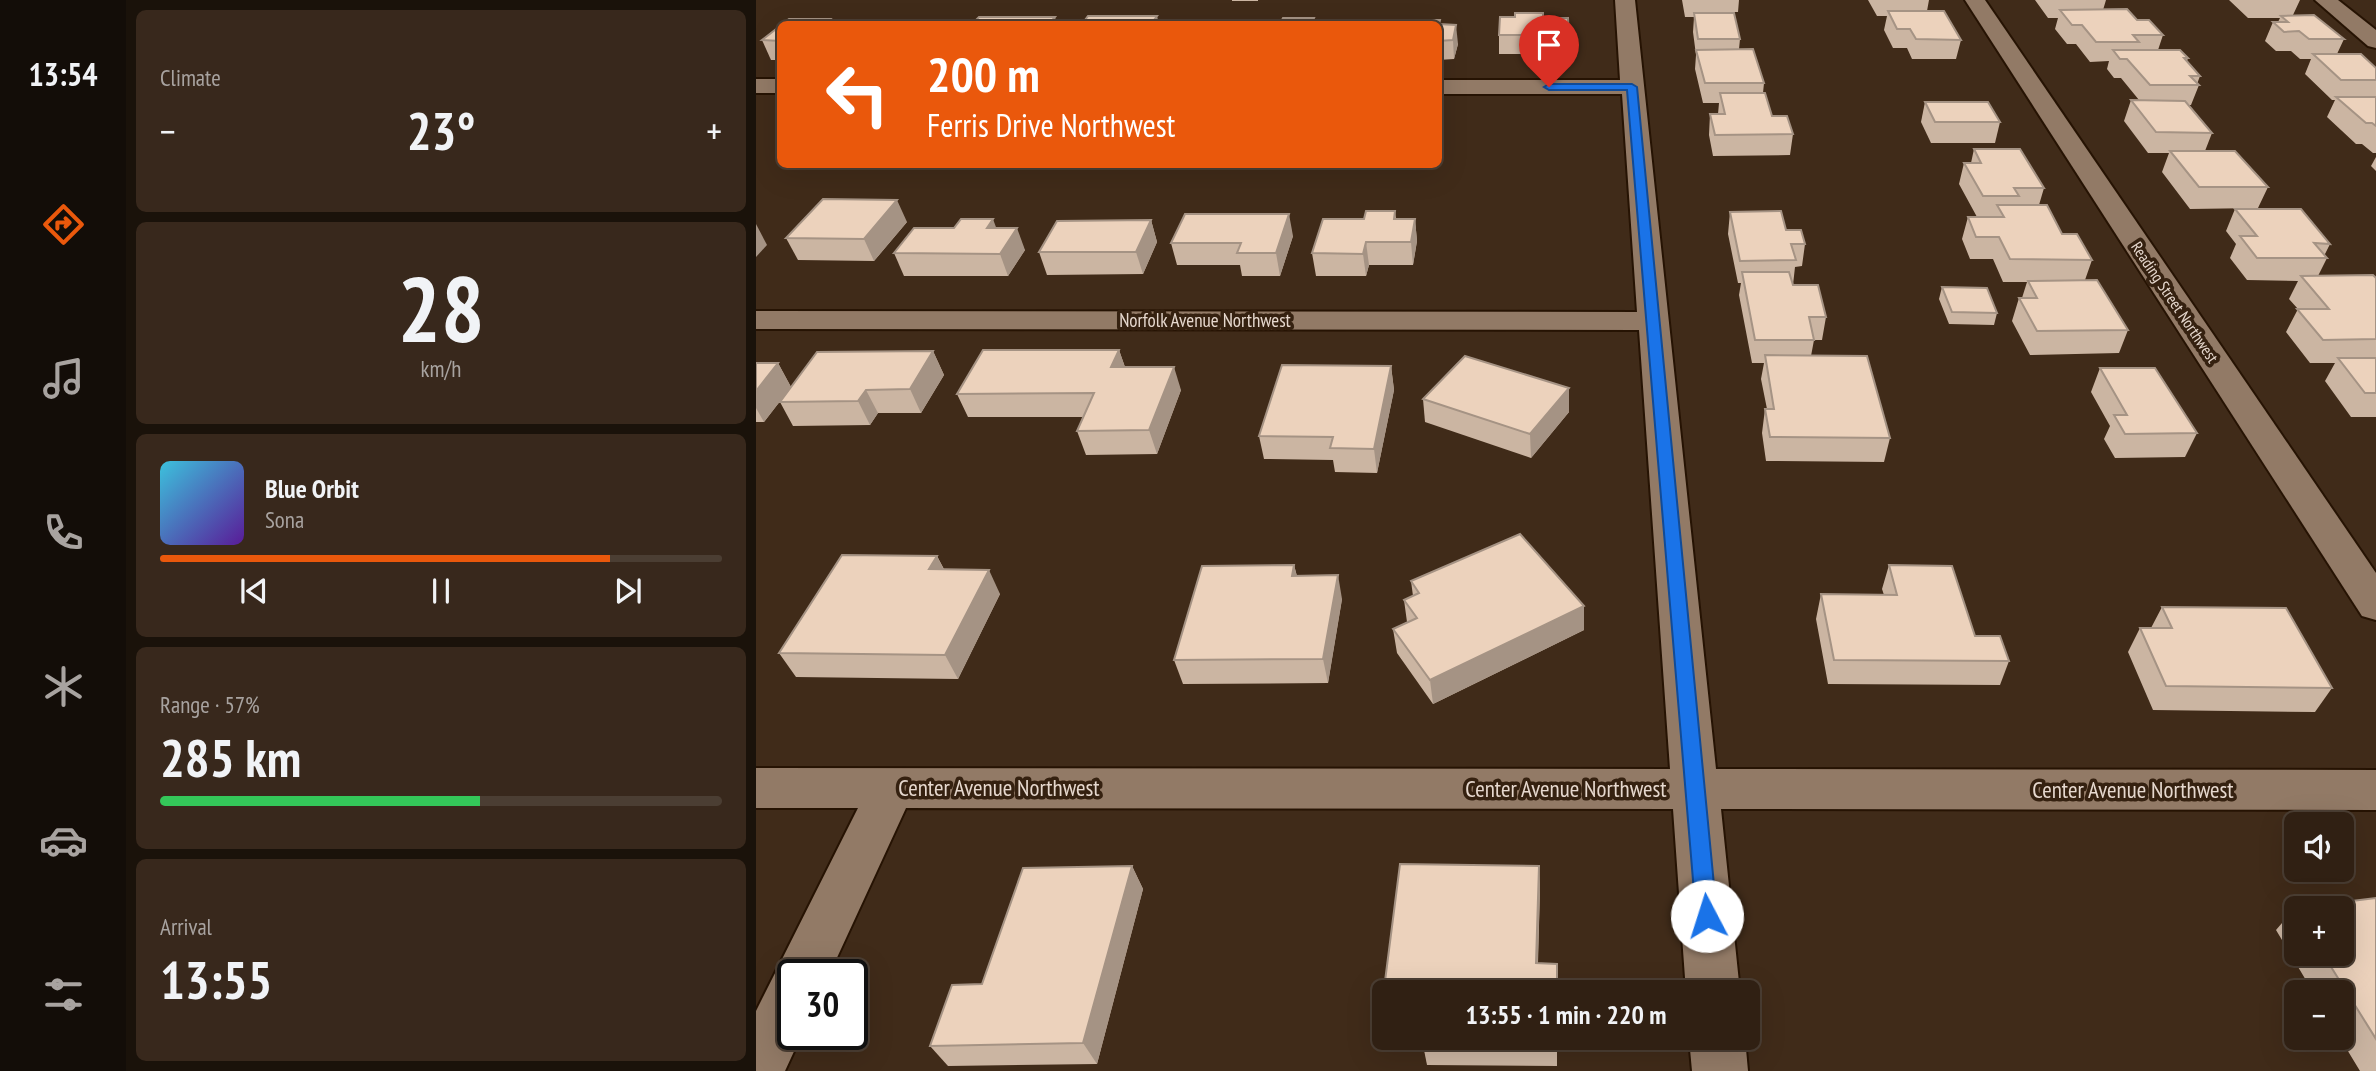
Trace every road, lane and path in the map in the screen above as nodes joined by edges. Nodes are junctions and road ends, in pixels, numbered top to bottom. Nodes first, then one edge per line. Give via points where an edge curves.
1 (1625, 0) edge
2 (1975, 0) edge
3 (2333, 6) edge
4 (2376, 12) edge
5 (2376, 41) edge
6 (756, 86) edge
7 (777, 86) edge
8 (1442, 87) edge
9 (1632, 87) junction
10 (756, 320) edge
11 (1653, 321) junction
12 (2376, 605) edge
13 (756, 788) edge
14 (892, 788) junction
15 (1695, 789) junction
16 (2376, 790) edge
17 (810, 959) edge
18 (1712, 980) edge
19 (777, 1027) edge
20 (1718, 1050) edge
21 (756, 1070) edge
22 (1720, 1071) edge

1 - 9 street
2 - 12 street, Reading Street Northwest
3 - 4 street
3 - 5 street
6 - 7 street
8 - 9 street
9 - 11 street
10 - 11 street, Norfolk Avenue Northwest
11 - 15 street
13 - 14 street, Center Avenue Northwest
14 - 15 street, Center Avenue Northwest
14 - 17 street
15 - 16 street, Center Avenue Northwest
15 - 18 street
19 - 21 street
20 - 22 street

